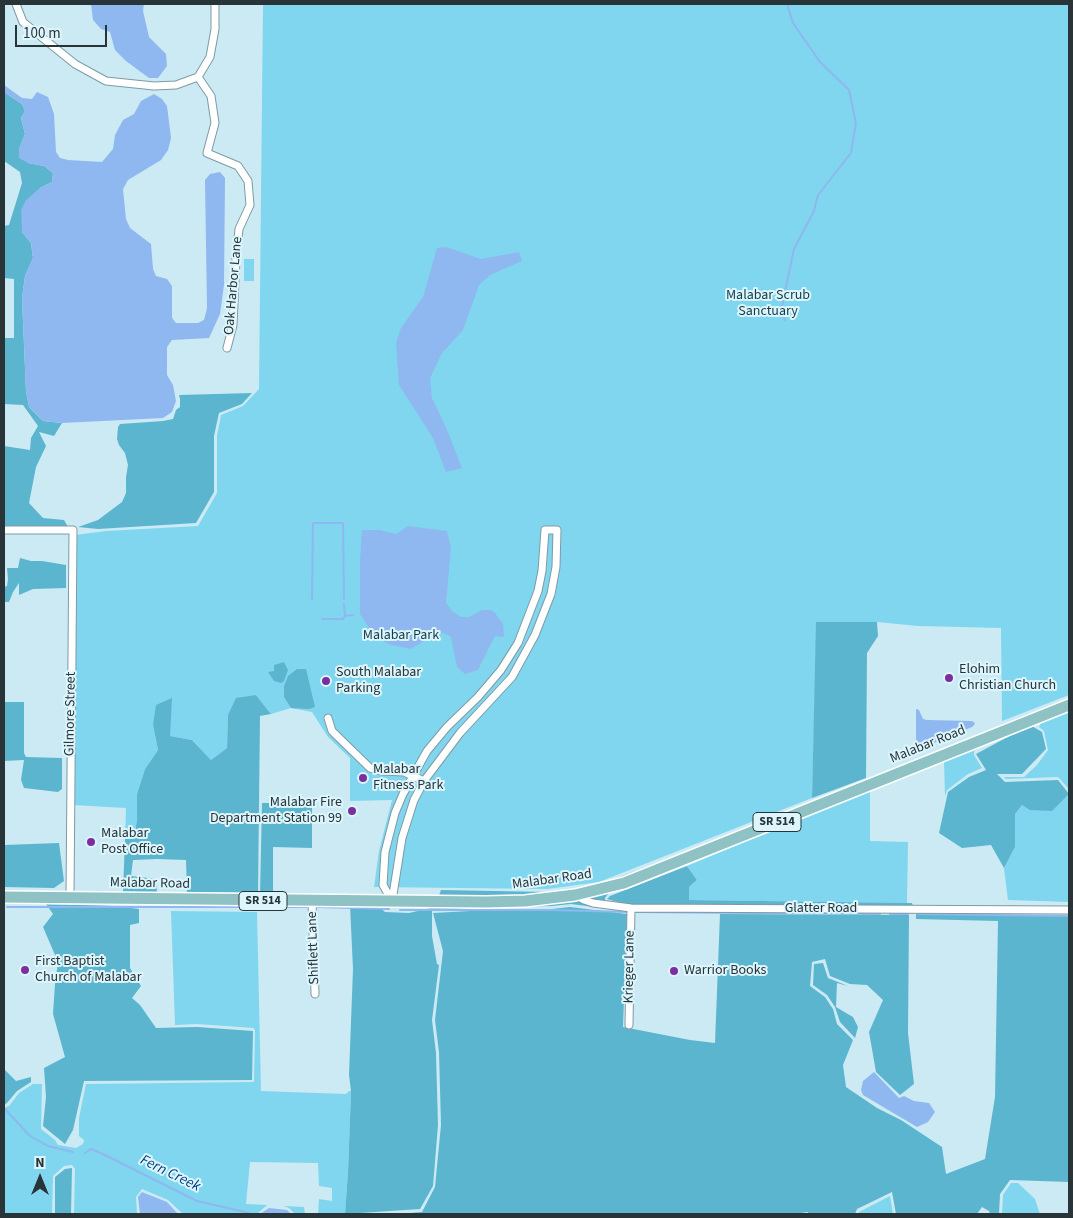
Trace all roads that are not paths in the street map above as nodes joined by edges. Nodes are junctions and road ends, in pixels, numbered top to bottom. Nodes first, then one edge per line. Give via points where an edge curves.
1 (16, 4) edge
2 (215, 4) edge
3 (198, 77) junction
4 (227, 348) dead end
5 (4, 530) edge
6 (518, 643) junction
7 (528, 652) junction
8 (1069, 705) edge
9 (459, 715) junction
10 (328, 718) dead end
11 (469, 723) junction
12 (414, 776) junction
13 (424, 781) junction
14 (575, 895) junction
15 (4, 898) edge
16 (70, 898) junction
17 (312, 901) junction
18 (392, 901) junction
19 (631, 908) junction
20 (1069, 910) edge
21 (315, 994) dead end
22 (629, 1025) dead end

1 - 3 street via 23,22 75,64 106,81 154,86
2 - 3 street via 210,57
3 - 4 street, Oak Harbor Lane via 211,96 215,123 207,153 238,166 248,181 250,205 239,229 233,325
5 - 16 street, Gilmore Street via 73,530
6 - 7 street
6 - 7 street via 538,590 545,530 557,530 551,594
6 - 9 street via 501,670
7 - 11 street via 512,677
8 - 14 main road, Malabar Road / SR 514 via 624,883
9 - 11 street
9 - 12 street via 428,751
10 - 12 street via 332,731 370,768
11 - 13 street
12 - 13 street
12 - 18 street via 395,813 385,852 383,885
13 - 18 street via 402,838
14 - 18 main road, Malabar Road / SR 514 via 525,901
14 - 19 street, Glatter Road via 593,904
15 - 16 main road, Malabar Road / SR 514
16 - 17 main road, Malabar Road / SR 514
17 - 18 main road, Malabar Road / SR 514
17 - 21 street, Shiflett Lane
19 - 20 street, Glatter Road
19 - 22 street, Krieger Lane

